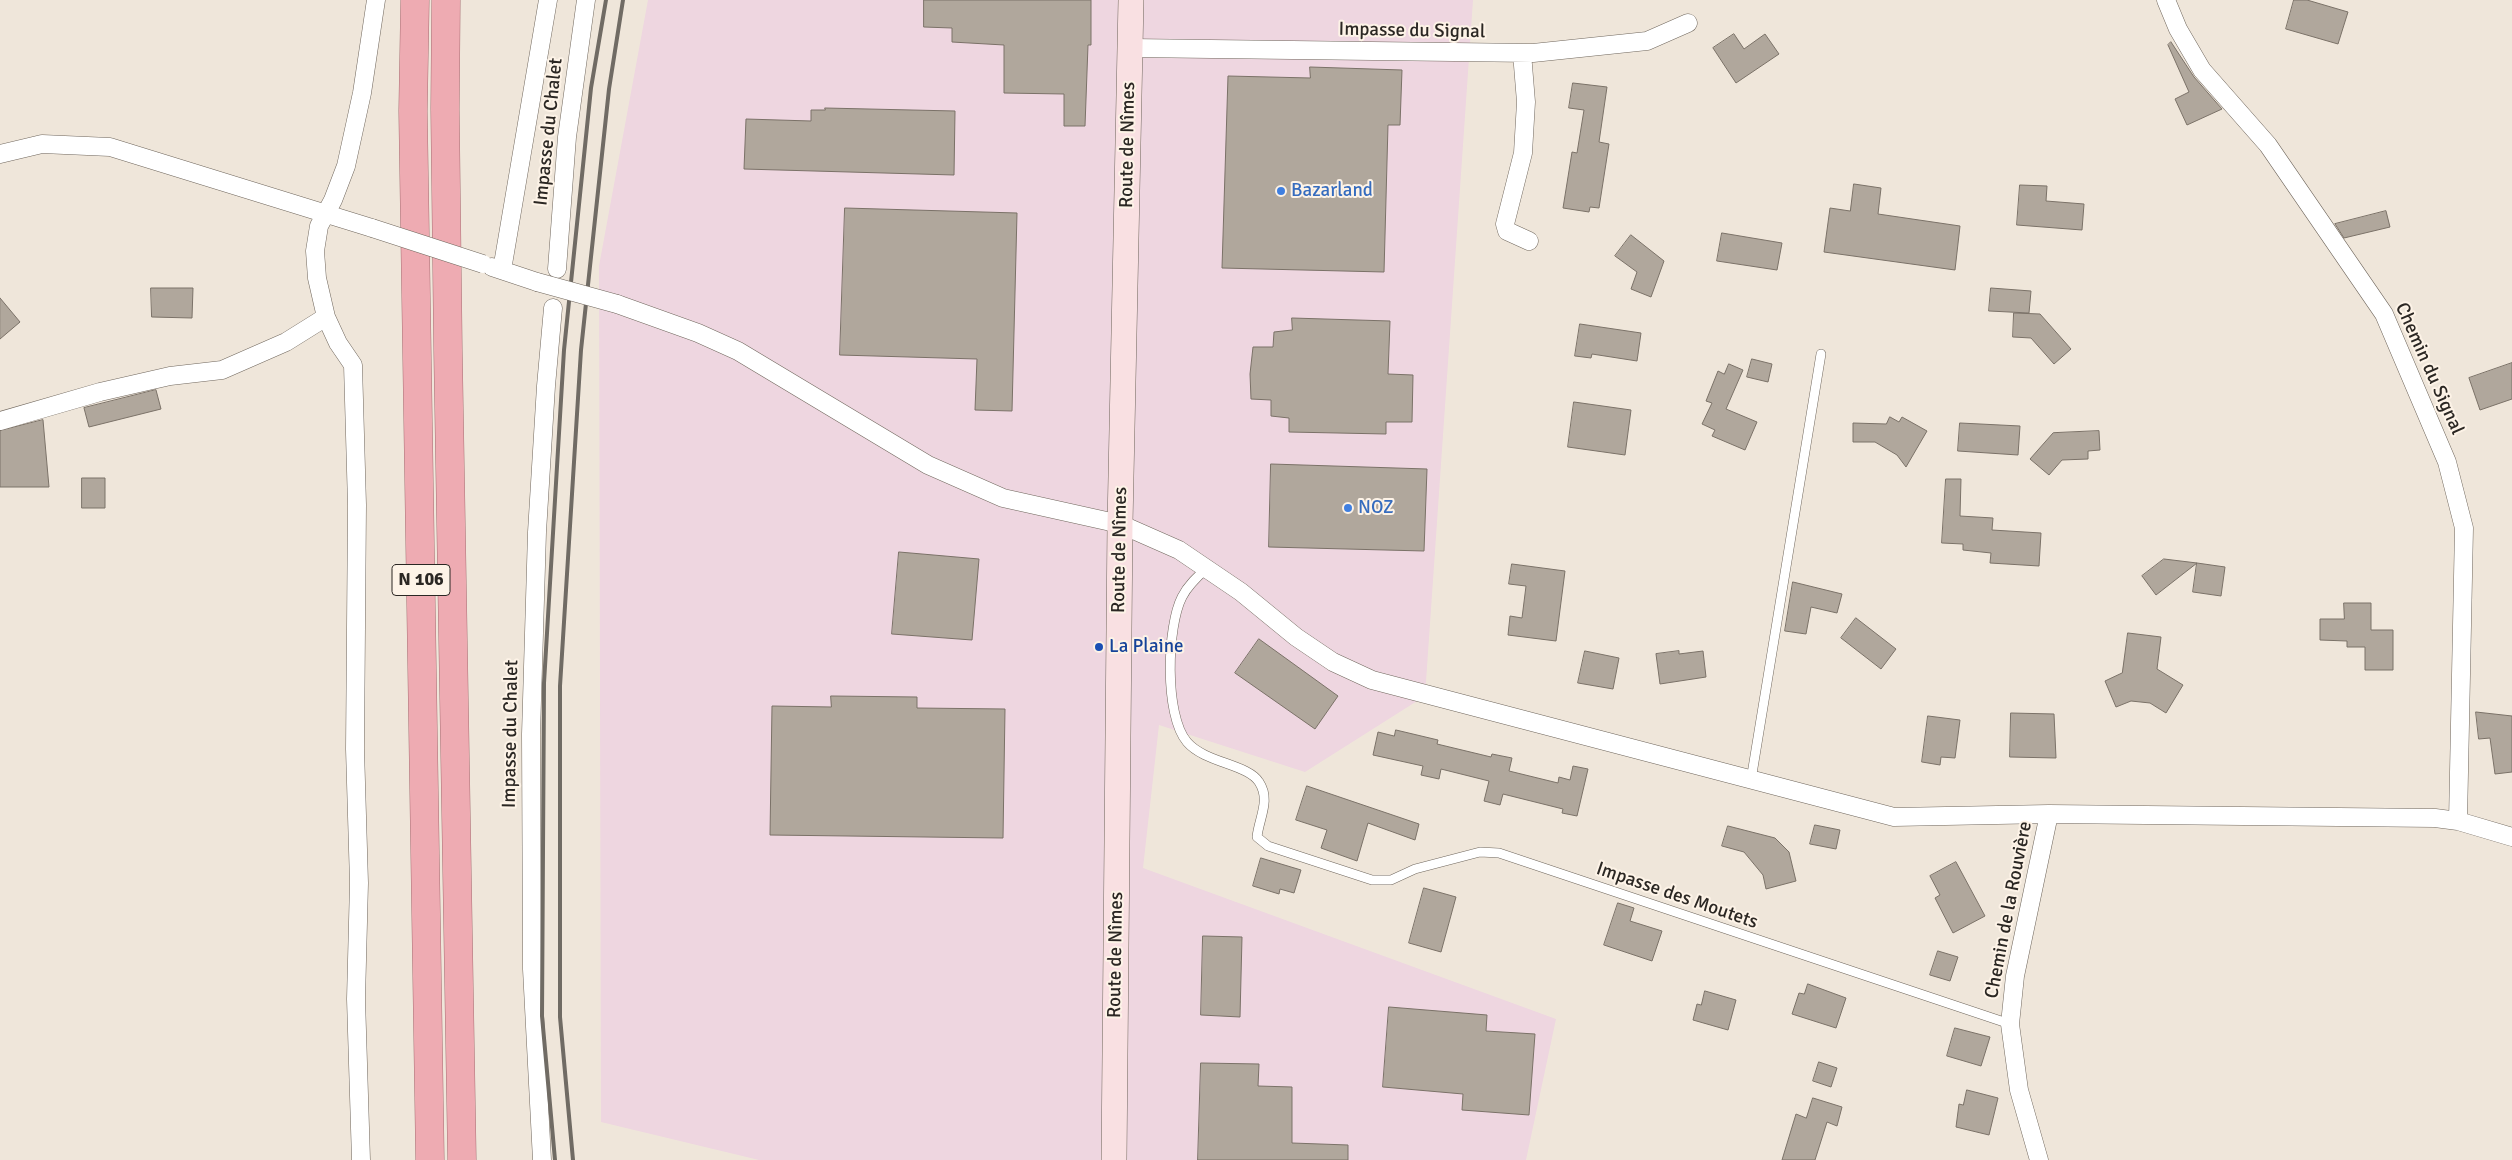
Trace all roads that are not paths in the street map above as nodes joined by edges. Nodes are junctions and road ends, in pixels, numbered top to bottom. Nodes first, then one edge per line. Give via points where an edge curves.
1 (376, 0) edge
2 (415, 0) edge
3 (446, 0) edge
4 (548, 0) edge
5 (586, 0) edge
6 (1132, 0) edge
7 (2166, 0) edge
8 (1688, 23) dead end
9 (1131, 48) junction
10 (1522, 53) junction
11 (0, 154) edge
12 (326, 213) junction
13 (1529, 241) dead end
14 (557, 269) dead end
15 (502, 270) junction
16 (553, 308) dead end
17 (326, 317) junction
18 (1821, 354) dead end
19 (0, 421) edge
20 (1120, 524) junction
21 (1207, 567) junction
22 (1751, 780) junction
23 (2050, 814) junction
24 (2458, 821) junction
25 (2512, 838) edge
26 (2010, 1024) junction
27 (360, 1160) edge
28 (430, 1160) edge
29 (462, 1160) edge
30 (542, 1160) edge
31 (1114, 1160) edge
32 (2039, 1160) edge

1 - 12 street via 362,93 346,166
2 - 28 highway, N 106 via 413,111
3 - 29 highway, N 106 via 448,360
4 - 15 street
5 - 14 street, Impasse du Chalet via 567,137
6 - 9 main road, Route de Nîmes
7 - 24 street, Chemin du Signal via 2178,30 2202,70 2268,145 2384,314 2447,462 2464,528
8 - 10 street, Impasse du Signal via 1647,40
9 - 10 street, Impasse du Signal
9 - 20 main road, Route de Nîmes
10 - 13 street via 1526,102 1523,153 1505,224 1507,231
11 - 12 street via 42,144 110,147
12 - 15 street, bridge
12 - 17 street via 319,226 316,251 317,278
15 - 20 street, bridge via 617,304 738,351 928,465 1003,498
16 - 30 street, Impasse du Chalet via 537,532 531,734 532,969
17 - 19 street via 286,342 222,370 170,376 100,392
17 - 27 street via 353,365 355,411 359,883 356,999
18 - 22 lane
20 - 21 street via 1179,550
20 - 31 main road, Route de Nîmes
21 - 22 street via 1296,637 1333,662 1372,680
21 - 26 lane, Impasse des Moutets via 1182,596 1174,620 1170,685 1175,718 1186,741 1209,759 1246,771 1258,779 1264,791 1258,837 1268,846 1372,880 1390,880 1414,869 1480,852 1498,853
22 - 23 street via 1894,817
23 - 24 street via 2435,818
23 - 26 street, Chemin de la Rouvière via 2015,976
24 - 25 street
26 - 32 street, Chemin de la Rouvière via 2019,1090

